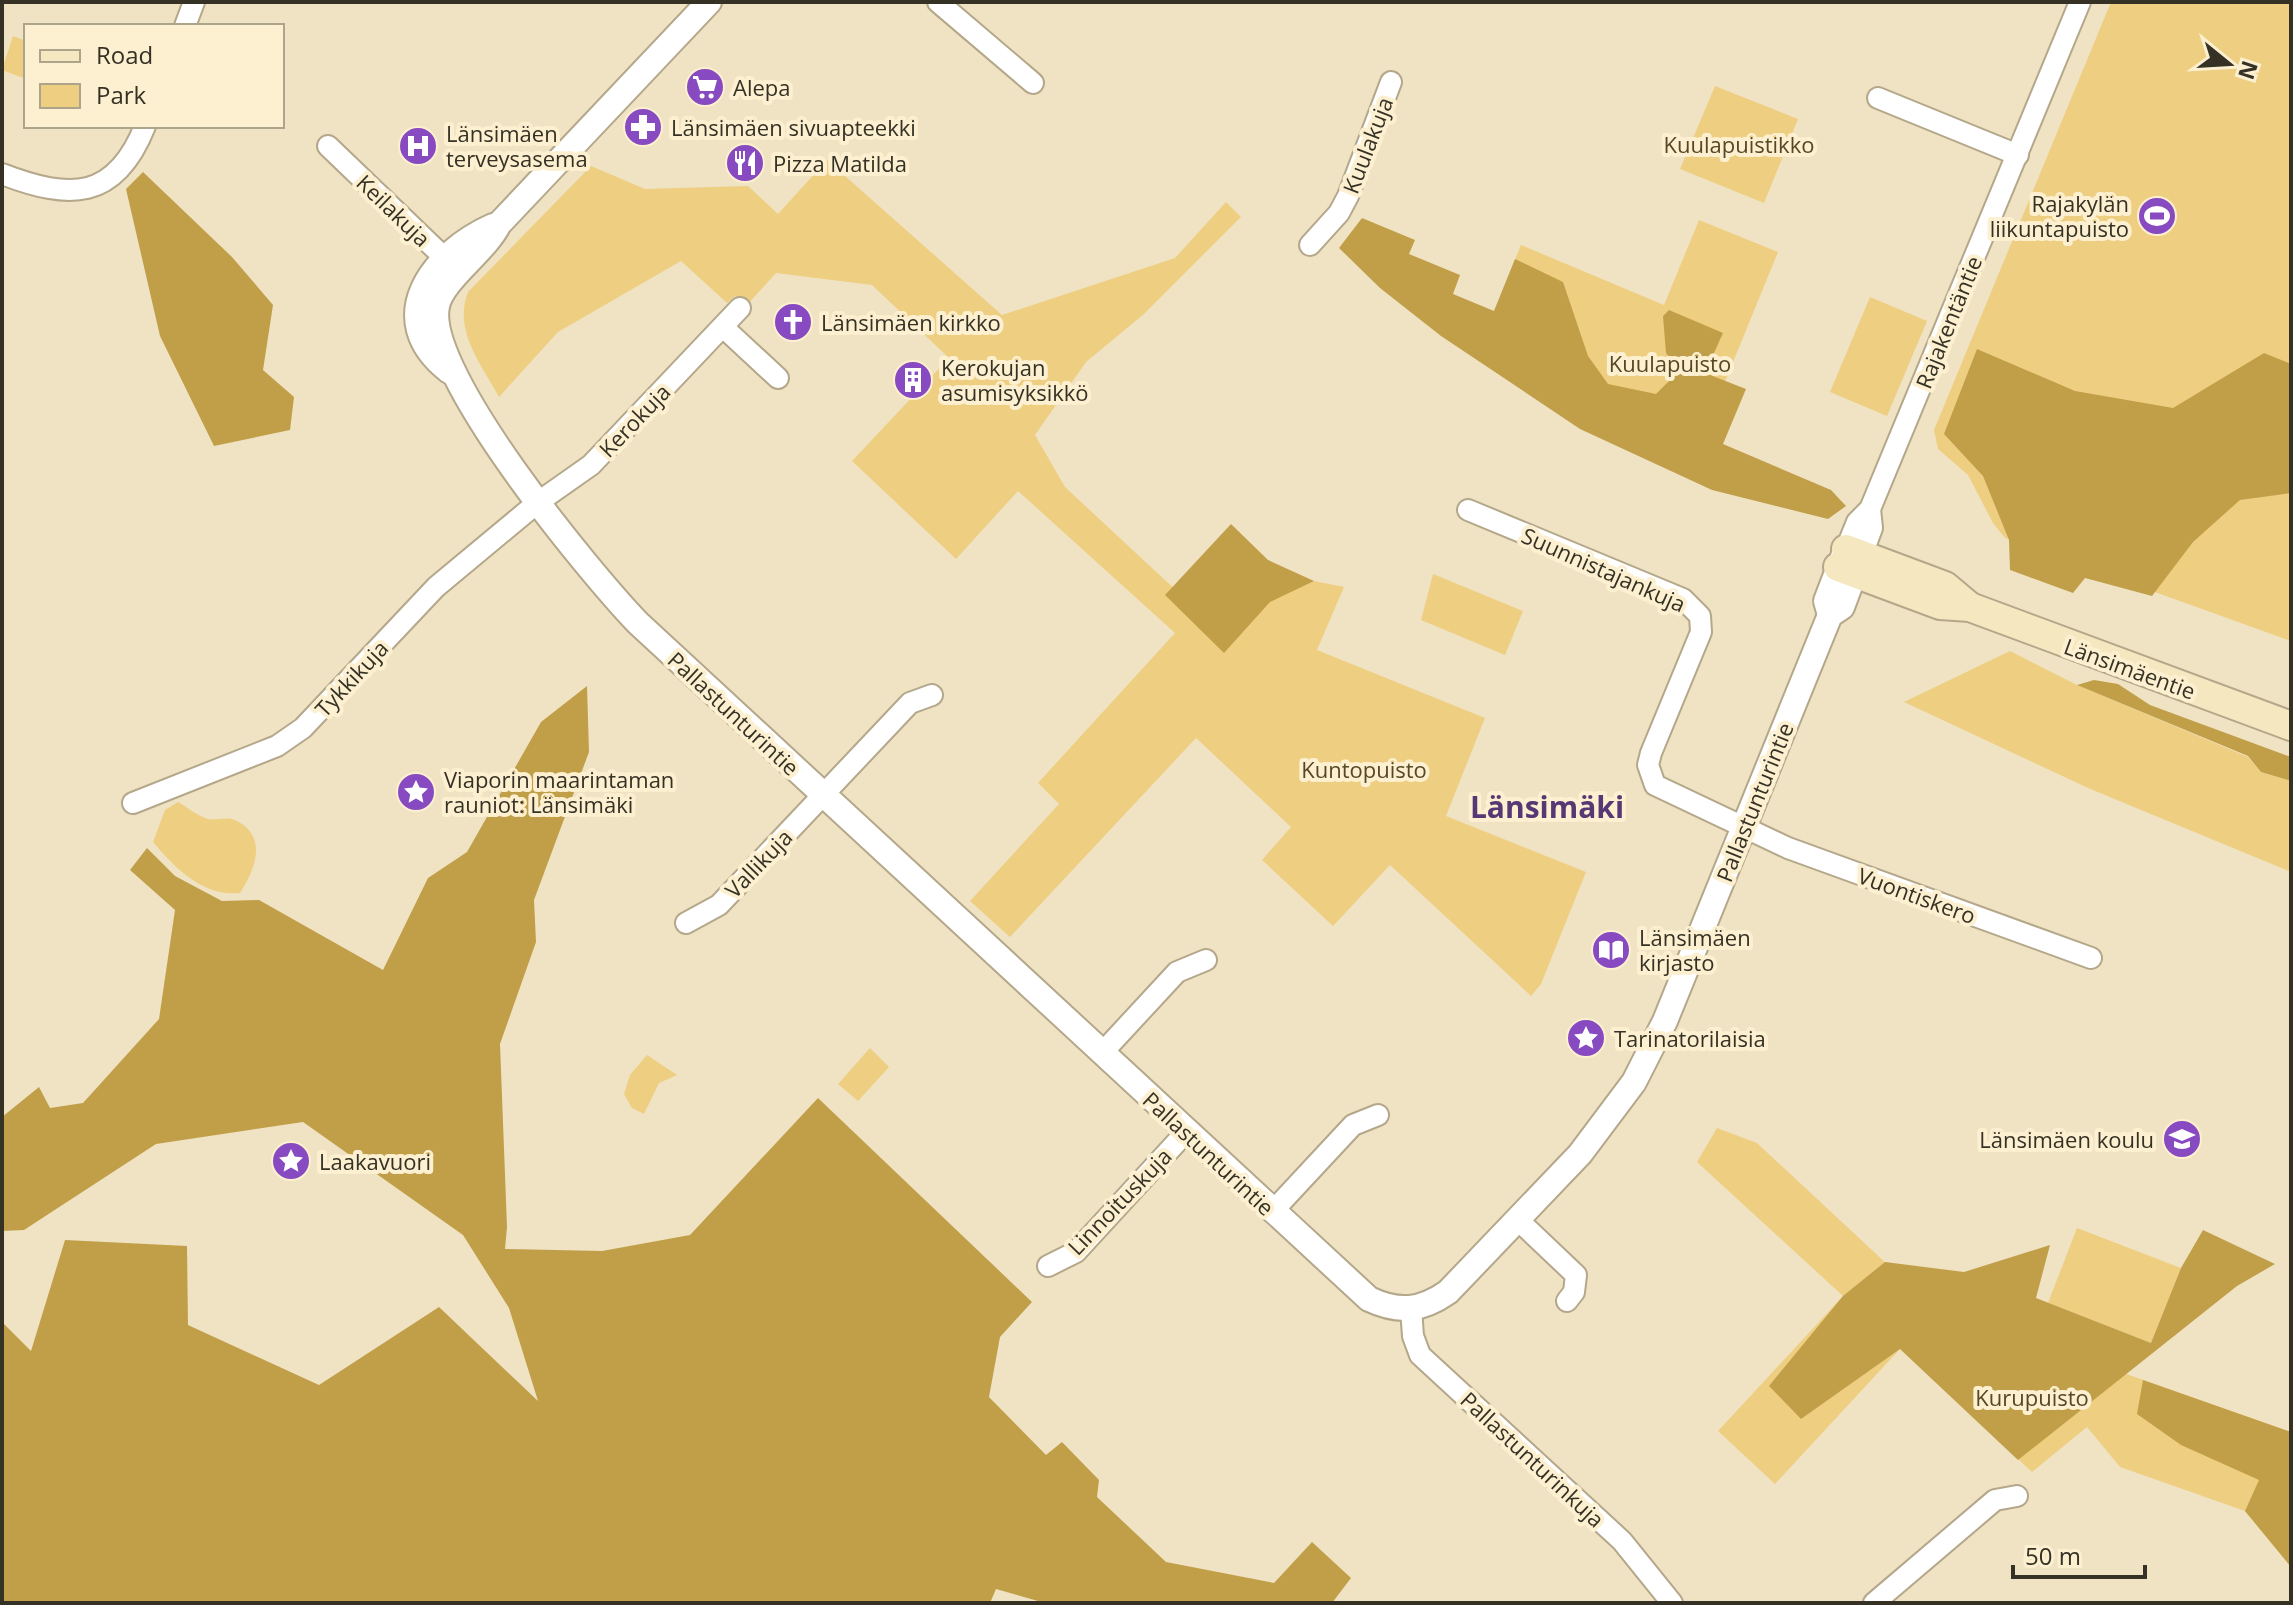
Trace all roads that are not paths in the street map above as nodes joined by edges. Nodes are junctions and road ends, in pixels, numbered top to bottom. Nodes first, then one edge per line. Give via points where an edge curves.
1 (194, 2) edge
2 (709, 2) edge
3 (938, 2) edge
4 (2080, 2) edge
5 (186, 24) edge
6 (1391, 82) dead end
7 (1033, 83) dead end
8 (1878, 98) dead end
9 (144, 128) edge
10 (328, 146) dead end
11 (2018, 155) junction
12 (2, 174) edge
13 (1310, 245) dead end
14 (453, 267) junction
15 (740, 308) dead end
16 (723, 327) junction
17 (778, 378) dead end
18 (537, 503) junction
19 (1468, 510) dead end
20 (1850, 561) junction
21 (932, 695) dead end
22 (2291, 726) edge
23 (823, 795) junction
24 (133, 803) dead end
25 (1744, 828) junction
26 (686, 923) dead end
27 (2091, 958) dead end
28 (1206, 960) dead end
29 (1102, 1053) junction
30 (1378, 1115) dead end
31 (1186, 1132) junction
32 (1272, 1212) junction
33 (1517, 1219) junction
34 (1048, 1266) dead end
35 (1567, 1301) dead end
36 (1411, 1309) junction
37 (2017, 1496) dead end
38 (1672, 1603) edge
39 (1874, 1603) edge

1 - 5 street
2 - 14 street, Pallastunturintie via 540,183 499,224 479,233
3 - 7 street
4 - 11 street, Rajakentäntie
6 - 13 street, Kuulakuja via 1348,196
8 - 11 street
9 - 12 street via 126,165 86,190 47,189
10 - 14 street, Keilakuja
11 - 20 street, Rajakentäntie via 1870,509 1872,528
14 - 18 street, Pallastunturintie via 420,295 415,323
15 - 16 street, Kerokuja
16 - 17 street
16 - 18 street, Kerokuja via 591,465
18 - 23 street, Pallastunturintie via 638,623
18 - 24 street, Tykkikuja via 436,587 303,728 277,746
19 - 25 street, Suunnistajankuja via 1693,606 1701,632 1651,753 1649,775 1662,790
20 - 22 main road, Länsimäentie via 1945,586 1970,607
20 - 25 street, Pallastunturintie via 1826,601 1830,615
21 - 23 street, Vallikuja via 910,703
23 - 26 street, Vallikuja via 719,905
23 - 29 street, Pallastunturintie
25 - 27 street, Vuontiskero
25 - 33 street, Pallastunturintie via 1638,1075 1580,1154
28 - 29 street via 1177,972
29 - 31 street, Pallastunturintie
30 - 32 street via 1353,1125
31 - 32 street, Pallastunturintie
31 - 34 street, Linnoituskuja via 1076,1252
32 - 36 street, Pallastunturintie via 1369,1299
33 - 35 street via 1576,1275
33 - 36 street, Pallastunturintie via 1448,1292
36 - 38 street, Pallastunturinkuja via 1420,1355 1622,1541
37 - 39 street via 1995,1500

